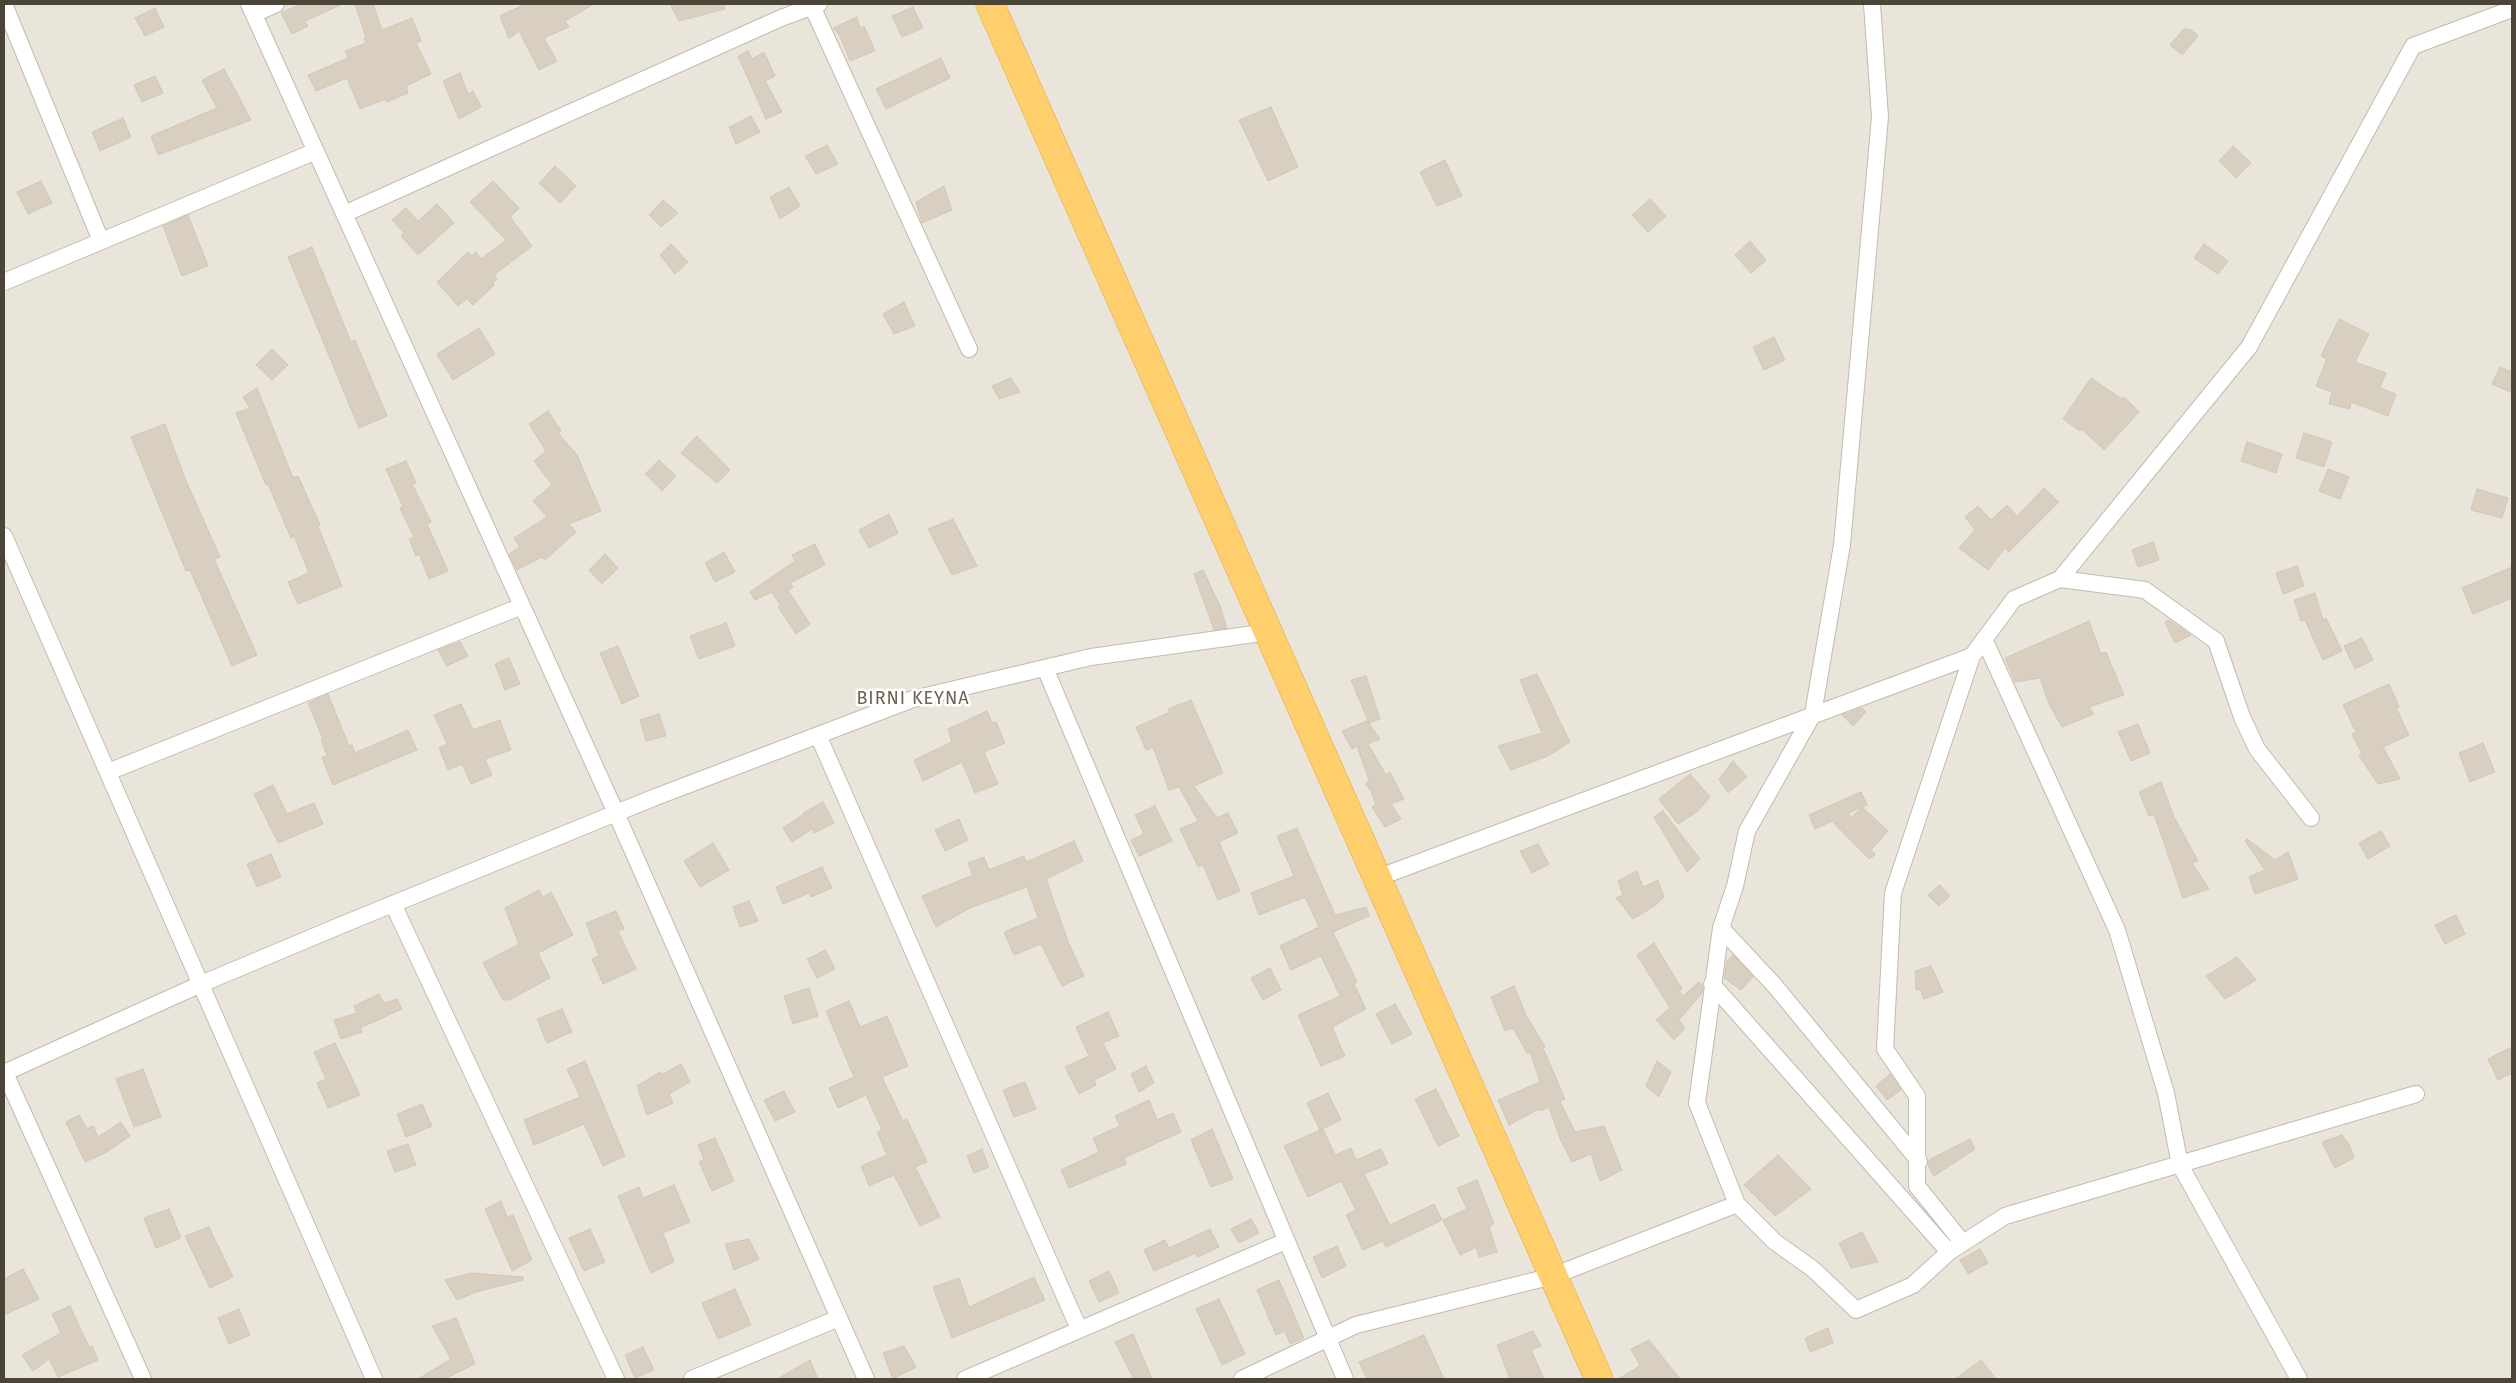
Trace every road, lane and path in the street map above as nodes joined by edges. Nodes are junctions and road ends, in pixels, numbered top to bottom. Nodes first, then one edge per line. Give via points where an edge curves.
1 (4, 4) edge
2 (276, 4) edge
3 (814, 4) edge
4 (990, 4) edge
5 (1872, 4) edge
6 (252, 9) edge
7 (2512, 9) edge
8 (316, 151) junction
9 (344, 214) junction
10 (101, 241) junction
11 (4, 282) edge
12 (969, 349) dead end
13 (4, 536) edge
14 (2060, 579) junction
15 (522, 606) junction
16 (1268, 632) junction
17 (1984, 639) junction
18 (1972, 656) junction
19 (1045, 668) junction
20 (1813, 714) junction
21 (818, 735) junction
22 (108, 772) junction
23 (616, 813) junction
24 (2311, 818) dead end
25 (1377, 878) junction
26 (393, 904) junction
27 (1721, 928) junction
28 (201, 984) junction
29 (1712, 984) junction
30 (4, 1073) edge
31 (2416, 1094) dead end
32 (1919, 1161) junction
33 (2180, 1165) junction
34 (1737, 1204) junction
35 (1286, 1241) junction
36 (1956, 1248) junction
37 (1553, 1276) junction
38 (839, 1318) junction
39 (1079, 1329) junction
40 (1328, 1339) junction
41 (143, 1379) edge
42 (374, 1379) edge
43 (616, 1379) edge
44 (692, 1379) edge
45 (866, 1379) edge
46 (965, 1379) edge
47 (1242, 1379) edge
48 (1344, 1379) edge
49 (1599, 1379) edge
50 (2299, 1379) edge

1 - 10 street
2 - 6 street
3 - 9 street
3 - 12 street
4 - 16 highway
5 - 20 street via 1880,118 1842,545
6 - 8 street
7 - 14 street via 2413,46 2249,347
8 - 9 street
8 - 10 street
9 - 15 street
10 - 11 street
13 - 22 street
14 - 17 street via 2014,599
14 - 24 street via 2145,590 2216,641 2242,717 2257,749
15 - 22 street
15 - 23 street
16 - 19 street via 1091,657
16 - 25 highway
17 - 18 street
17 - 33 street via 2117,930 2166,1093
18 - 20 street
18 - 32 street via 1893,893 1885,1049 1917,1096
19 - 21 street via 913,699
19 - 35 street
20 - 25 street
20 - 27 street via 1747,831 1735,886
21 - 23 street
21 - 39 street
22 - 28 street
23 - 26 street
23 - 38 street
25 - 37 highway
26 - 28 street
26 - 43 street
27 - 29 street
27 - 32 street via 1775,986
28 - 30 street
28 - 42 street
29 - 34 street via 1697,1103
29 - 36 street
30 - 41 street
31 - 33 street
32 - 36 street via 1917,1186
33 - 36 street via 2005,1216
33 - 50 street
34 - 36 street via 1775,1242 1813,1269 1856,1310 1913,1285
34 - 37 street
35 - 39 street
35 - 40 street
37 - 40 street via 1356,1325
37 - 49 highway
38 - 44 street
38 - 45 street
39 - 46 street
40 - 47 street
40 - 48 street

